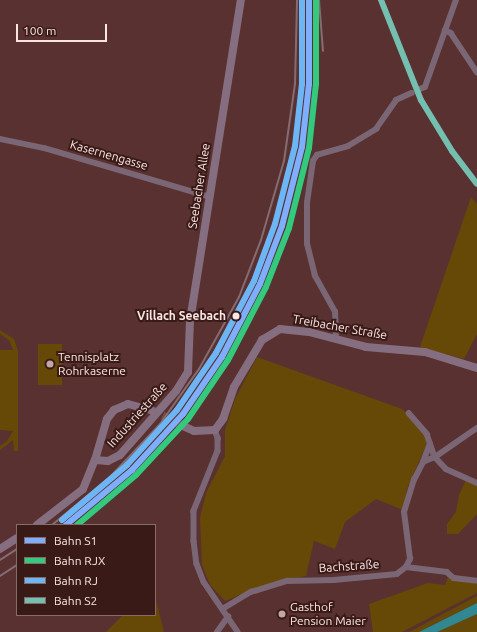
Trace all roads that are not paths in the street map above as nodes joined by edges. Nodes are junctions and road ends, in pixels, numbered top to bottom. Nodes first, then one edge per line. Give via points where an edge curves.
1 (241, 0) edge
2 (456, 0) edge
3 (445, 30) junction
4 (477, 72) edge
5 (420, 89) dead end
6 (412, 93) dead end
7 (0, 138) edge
8 (210, 197) junction
9 (336, 339) junction
10 (477, 368) edge
11 (186, 376) joint
12 (151, 410) tunnel mouth
13 (409, 413) dead end
14 (183, 426) tunnel mouth
15 (477, 428) edge
16 (215, 430) junction
17 (430, 444) junction
18 (435, 457) junction
19 (95, 460) junction
20 (423, 462) junction
21 (477, 483) edge
22 (38, 524) edge
23 (16, 539) edge
24 (0, 549) edge
25 (406, 567) junction
26 (477, 581) edge
27 (224, 608) junction
28 (228, 617) junction
29 (216, 632) edge
30 (238, 632) edge

1 - 8 street, Seebacher Allee
2 - 3 street
3 - 4 street via 450,33
3 - 5 street via 425,87
6 - 9 street via 396,100 376,129 348,146 317,155 314,162 306,203 307,244 315,276 335,312
7 - 8 street, Kasernengasse via 44,148
8 - 11 street, Seebacher Allee via 190,321 190,364
9 - 10 street, Treibacher Straße via 377,348 425,352
9 - 16 street, Treibacher Straße via 280,329 268,334 234,387 223,420
11 - 19 street, Industriestraße via 120,455 108,461
12 - 19 street via 128,404 114,410 107,419
13 - 17 street via 427,434
14 - 16 street via 194,431
15 - 18 street
16 - 27 street via 218,451 194,511 194,541 200,573
17 - 18 street
17 - 20 street
18 - 20 street
18 - 21 street via 449,471
19 - 22 street via 83,489
20 - 25 street via 414,480 404,512 411,550
23 - 24 street
25 - 26 street via 447,572 454,578
25 - 27 street, Bachstraße via 397,574 287,581 251,592
27 - 28 street
28 - 29 street
28 - 30 street

